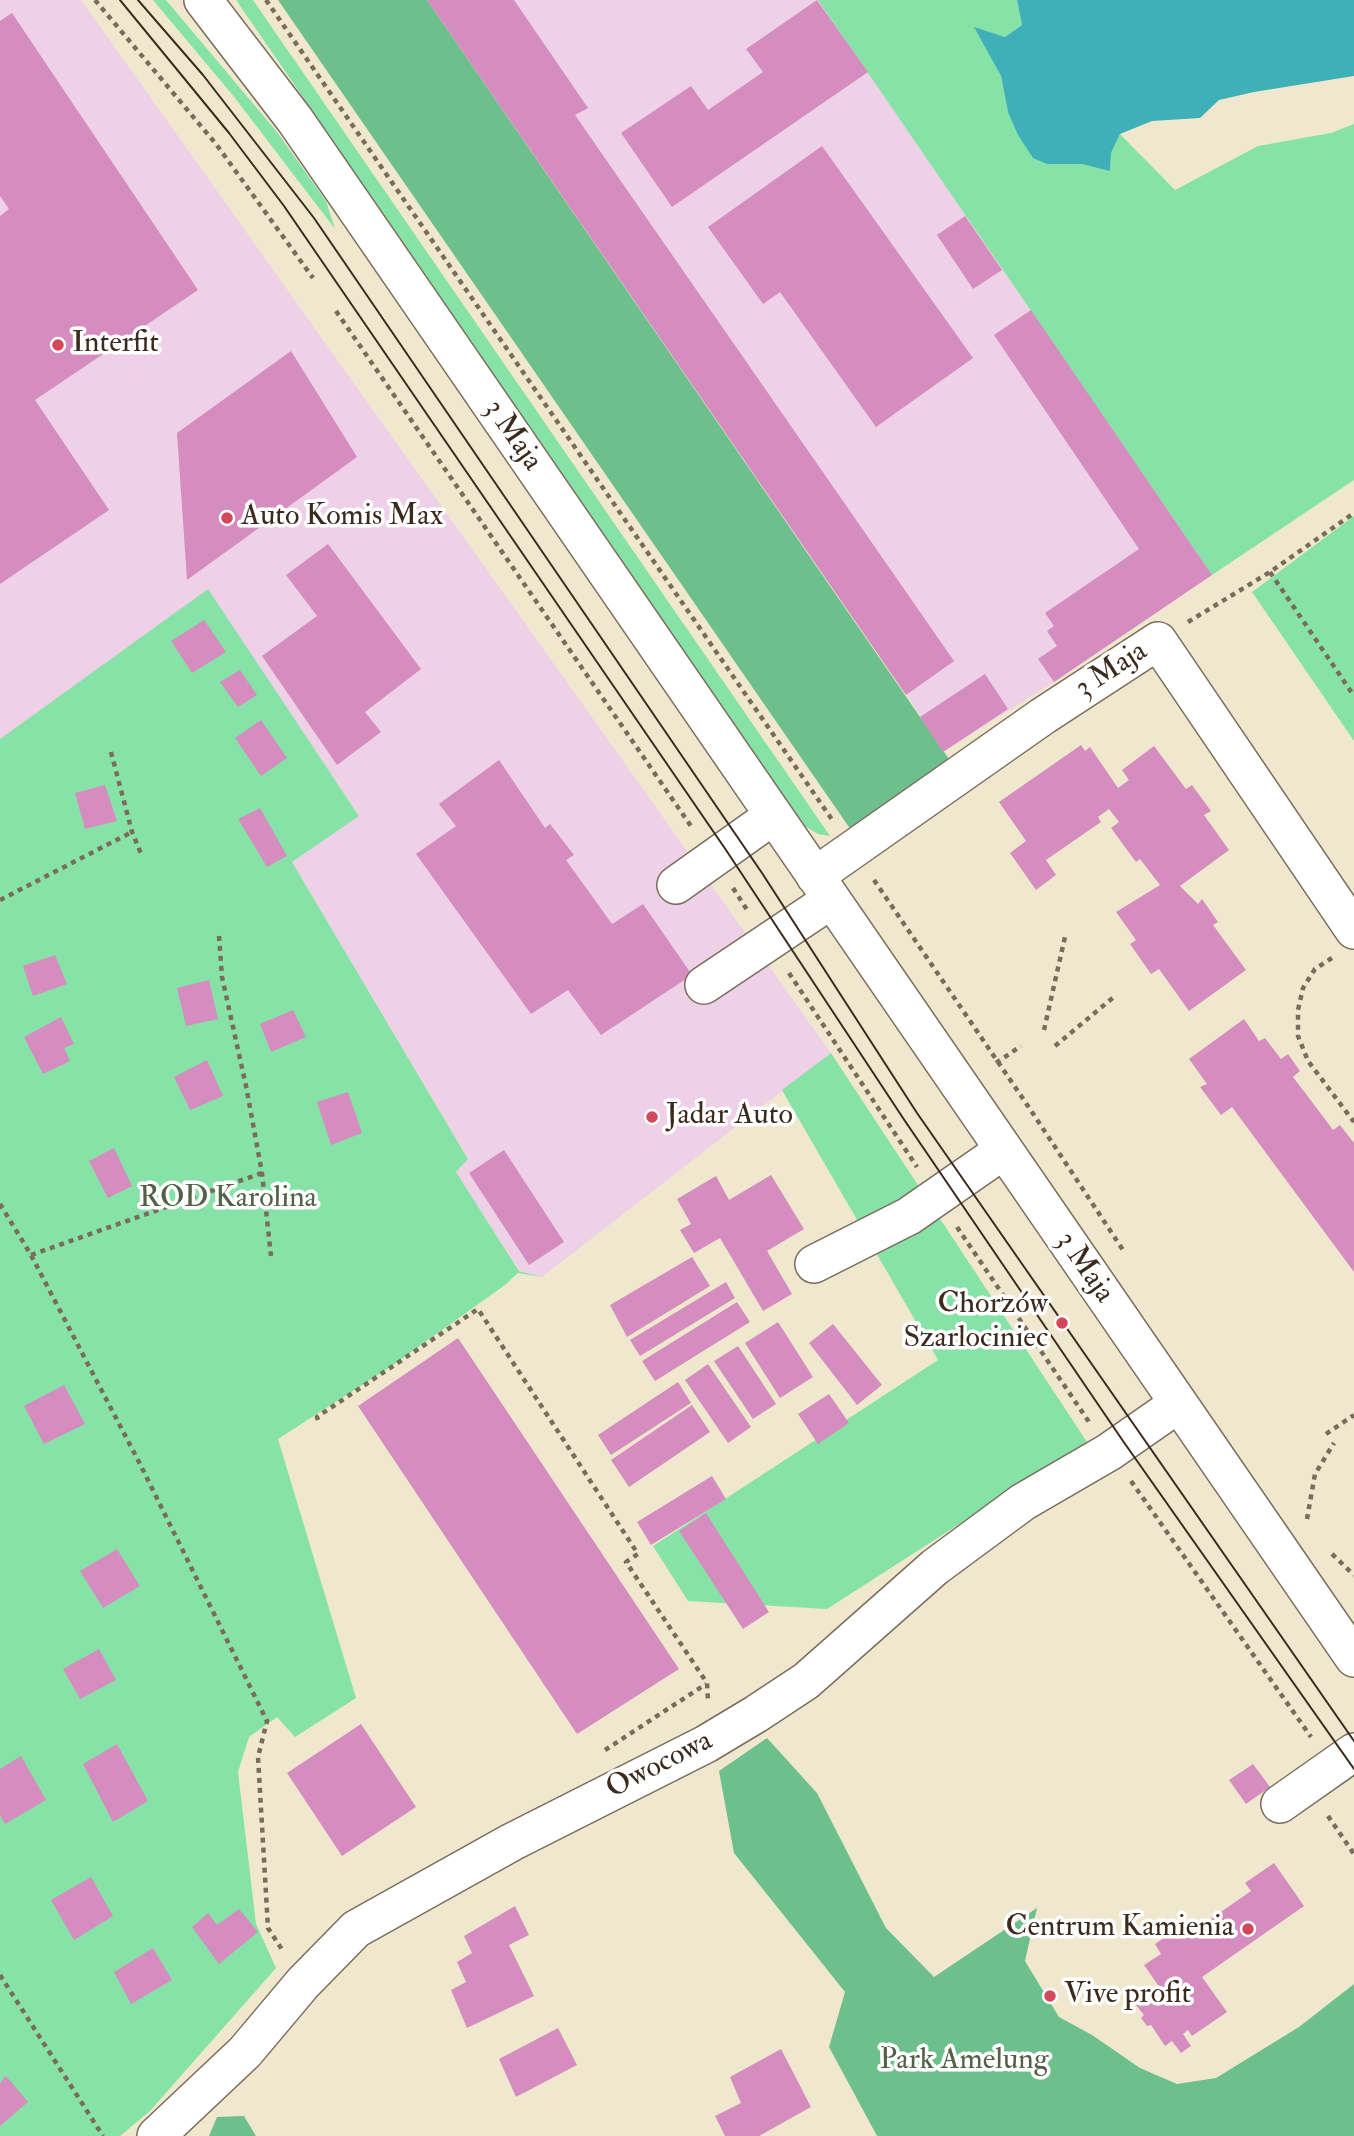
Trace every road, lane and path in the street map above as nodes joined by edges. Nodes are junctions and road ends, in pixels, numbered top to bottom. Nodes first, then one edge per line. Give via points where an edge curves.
1 (94, 0) edge
2 (203, 0) edge
3 (267, 0) edge
4 (313, 278) dead end
5 (336, 311) dead end
6 (1354, 513) edge
7 (1270, 572) junction
8 (1158, 641) junction
9 (1354, 696) edge
10 (111, 752) dead end
11 (773, 816) junction
12 (835, 824) dead end
13 (132, 832) junction
14 (142, 856) dead end
15 (713, 859) junction
16 (870, 873) dead end
17 (676, 885) dead end
18 (823, 888) junction
19 (0, 900) edge
20 (219, 936) dead end
21 (1065, 937) dead end
22 (768, 942) junction
23 (1344, 943) edge
24 (704, 985) dead end
25 (1115, 996) dead end
26 (1044, 1030) dead end
27 (1021, 1045) dead end
28 (1055, 1046) dead end
29 (998, 1062) junction
30 (989, 1068) dead end
31 (1354, 1122) edge
32 (1003, 1150) junction
33 (262, 1173) junction
34 (922, 1174) dead end
35 (0, 1204) edge
36 (974, 1253) dead end
37 (31, 1255) junction
38 (271, 1256) dead end
39 (1127, 1257) dead end
40 (814, 1264) dead end
41 (1178, 1404) junction
42 (1354, 1415) edge
43 (318, 1420) dead end
44 (1090, 1424) dead end
45 (1326, 1434) dead end
46 (1334, 1443) dead end
47 (1127, 1476) dead end
48 (1299, 1508) dead end
49 (1307, 1519) junction
50 (1314, 1529) dead end
51 (1327, 1548) dead end
52 (1354, 1575) edge
53 (1354, 1658) edge
54 (707, 1683) junction
55 (704, 1711) dead end
56 (603, 1751) dead end
57 (1319, 1778) edge
58 (1354, 1854) edge
59 (0, 1975) edge
60 (303, 1983) junction
61 (103, 2136) edge
62 (156, 2136) edge

1 - 4 path via 216,144
2 - 11 street, 3 Maja via 295,120
3 - 12 path
5 - 15 path
6 - 7 path
7 - 8 path
7 - 9 path
8 - 18 street, 3 Maja via 1043,716
8 - 23 street, 3 Maja
10 - 13 path
11 - 15 street
11 - 18 street, 3 Maja
13 - 14 path
13 - 19 path
15 - 17 street
15 - 22 path
16 - 29 path
18 - 22 street
18 - 32 street, 3 Maja
20 - 33 path via 222,977
21 - 26 path
22 - 24 street
22 - 34 path
23 - 31 path via 1303,988 1298,1036 1308,1061
25 - 28 path
27 - 29 path
29 - 30 path
29 - 39 path
32 - 40 street via 909,1216
32 - 41 street, 3 Maja
33 - 37 path
33 - 38 path
35 - 37 path
36 - 44 path
37 - 60 path via 267,1721 258,1757 268,1928
41 - 53 street, 3 Maja
41 - 60 street, Owocowa via 1012,1510 935,1567 806,1681 706,1744 512,1842 356,1929
42 - 45 path
43 - 54 path via 478,1309 639,1556 626,1562
46 - 49 path via 1315,1474
47 - 57 path
48 - 49 path
49 - 50 path
51 - 52 path
54 - 55 path
54 - 56 path
57 - 58 path
59 - 61 path
60 - 62 street, Owocowa via 245,2052

